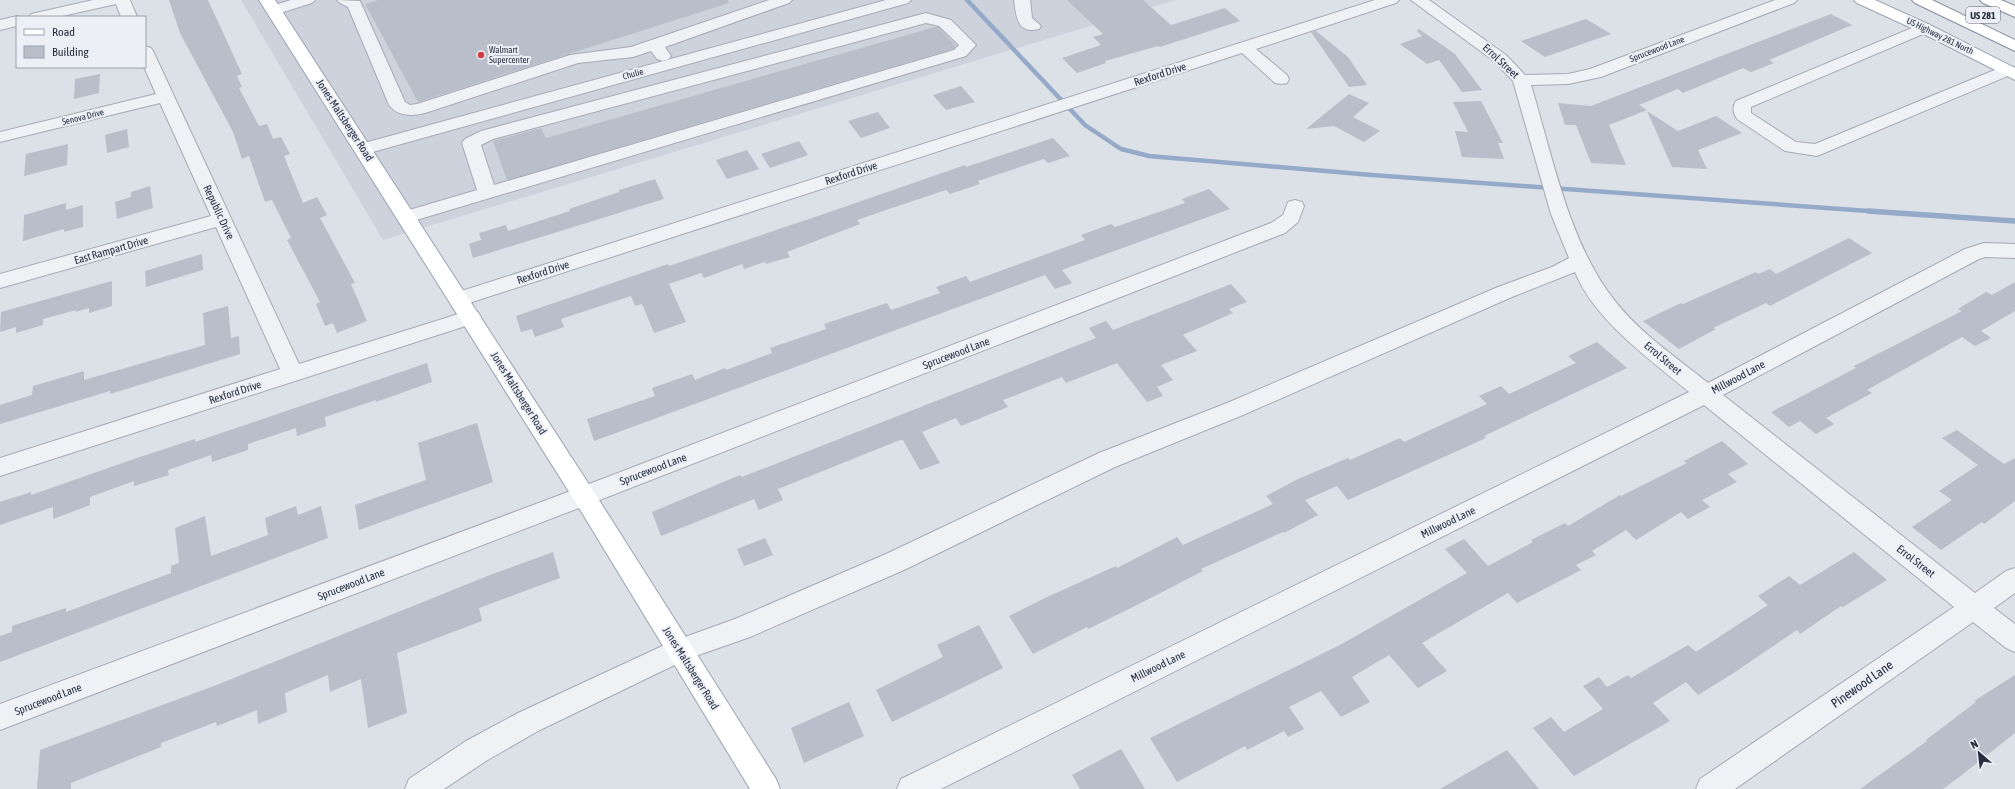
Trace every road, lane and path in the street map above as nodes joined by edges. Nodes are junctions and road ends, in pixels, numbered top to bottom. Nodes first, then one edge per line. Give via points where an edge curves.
1 (114, 0) edge
2 (122, 0) edge
3 (307, 0) edge
4 (345, 0) edge
5 (784, 0) edge
6 (903, 0) edge
7 (1022, 0) edge
8 (1391, 0) edge
9 (1419, 0) edge
10 (1789, 0) edge
11 (1862, 0) edge
12 (1920, 0) edge
13 (1951, 0) edge
14 (1988, 0) edge
15 (270, 5) edge
16 (2015, 12) edge
17 (42, 16) edge
18 (129, 16) edge
19 (16, 21) edge
20 (0, 25) edge
21 (1033, 26) dead end
22 (1924, 28) junction
23 (2015, 31) edge
24 (786, 32) junction
25 (655, 45) junction
26 (2015, 46) edge
27 (1244, 47) junction
28 (801, 52) junction
29 (146, 53) edge
30 (669, 64) junction
31 (2012, 72) edge
32 (1281, 79) dead end
33 (1521, 80) junction
34 (680, 84) junction
35 (166, 97) junction
36 (531, 102) junction
37 (464, 121) junction
38 (539, 121) junction
39 (0, 137) edge
40 (471, 143) junction
41 (363, 149) junction
42 (487, 193) junction
43 (1295, 206) dead end
44 (406, 217) junction
45 (222, 219) junction
46 (2015, 251) edge
47 (1579, 261) junction
48 (0, 281) edge
49 (458, 299) junction
50 (471, 317) junction
51 (293, 374) junction
52 (1706, 394) junction
53 (0, 467) edge
54 (584, 496) junction
55 (2015, 579) edge
56 (1974, 607) junction
57 (2015, 640) edge
58 (680, 650) junction
59 (0, 717) edge
60 (419, 789) edge
61 (766, 789) edge
62 (911, 789) edge
63 (1710, 789) edge

1 - 17 street
2 - 18 street
3 - 15 street
4 - 25 street via 356,4 398,105 407,110 419,109 576,58 633,52
5 - 25 street
6 - 24 street, Chulie
7 - 21 street via 1024,20
8 - 27 street, Rexford Drive
9 - 33 street, Errol Street via 1500,58
10 - 33 street, Sprucewood Lane via 1595,73 1568,78
11 - 22 main road, US Highway 281 North
12 - 26 main road
13 - 23 main road, US 281
14 - 16 main road, US 281
15 - 41 main road, Jones Maltsberger Road
19 - 20 street
22 - 31 main road, US Highway 281 North
22 - 31 street via 1742,105 1743,115 1791,147 1817,150
24 - 28 street
24 - 30 street, Chulie
25 - 30 street
27 - 32 street
27 - 49 street, Rexford Drive
28 - 34 street
28 - 42 street via 926,18 945,23 968,45 960,53
29 - 35 street, Republic Drive
30 - 34 street
30 - 36 street, Chulie
33 - 47 street, Errol Street via 1560,214
34 - 38 street
35 - 39 street, Senova Drive
35 - 45 street, Republic Drive
36 - 37 street, Chulie
36 - 38 street
37 - 40 street
37 - 41 street, Chulie
38 - 40 street via 487,135
40 - 42 street
41 - 44 main road, Jones Maltsberger Road
42 - 44 street
43 - 54 street, Sprucewood Lane via 1291,218 1278,228
44 - 49 main road, Jones Maltsberger Road
45 - 48 street, East Rampart Drive
45 - 51 street, Republic Drive
46 - 52 street, Millwood Lane via 1984,250 1972,254
47 - 52 street, Errol Street via 1591,284 1627,328
47 - 58 street via 1559,272 1505,292 1235,409 1107,460 895,562 741,629
49 - 50 main road, Jones Maltsberger Road
50 - 51 street, Rexford Drive
50 - 54 main road, Jones Maltsberger Road
51 - 53 street, Rexford Drive
52 - 56 street, Errol Street
52 - 62 street, Millwood Lane
54 - 58 main road, Jones Maltsberger Road
54 - 59 street, Sprucewood Lane
55 - 56 street, Pinewood Lane
56 - 57 street, Errol Street
56 - 63 street, Pinewood Lane
58 - 60 street via 528,722
58 - 61 main road, Jones Maltsberger Road

